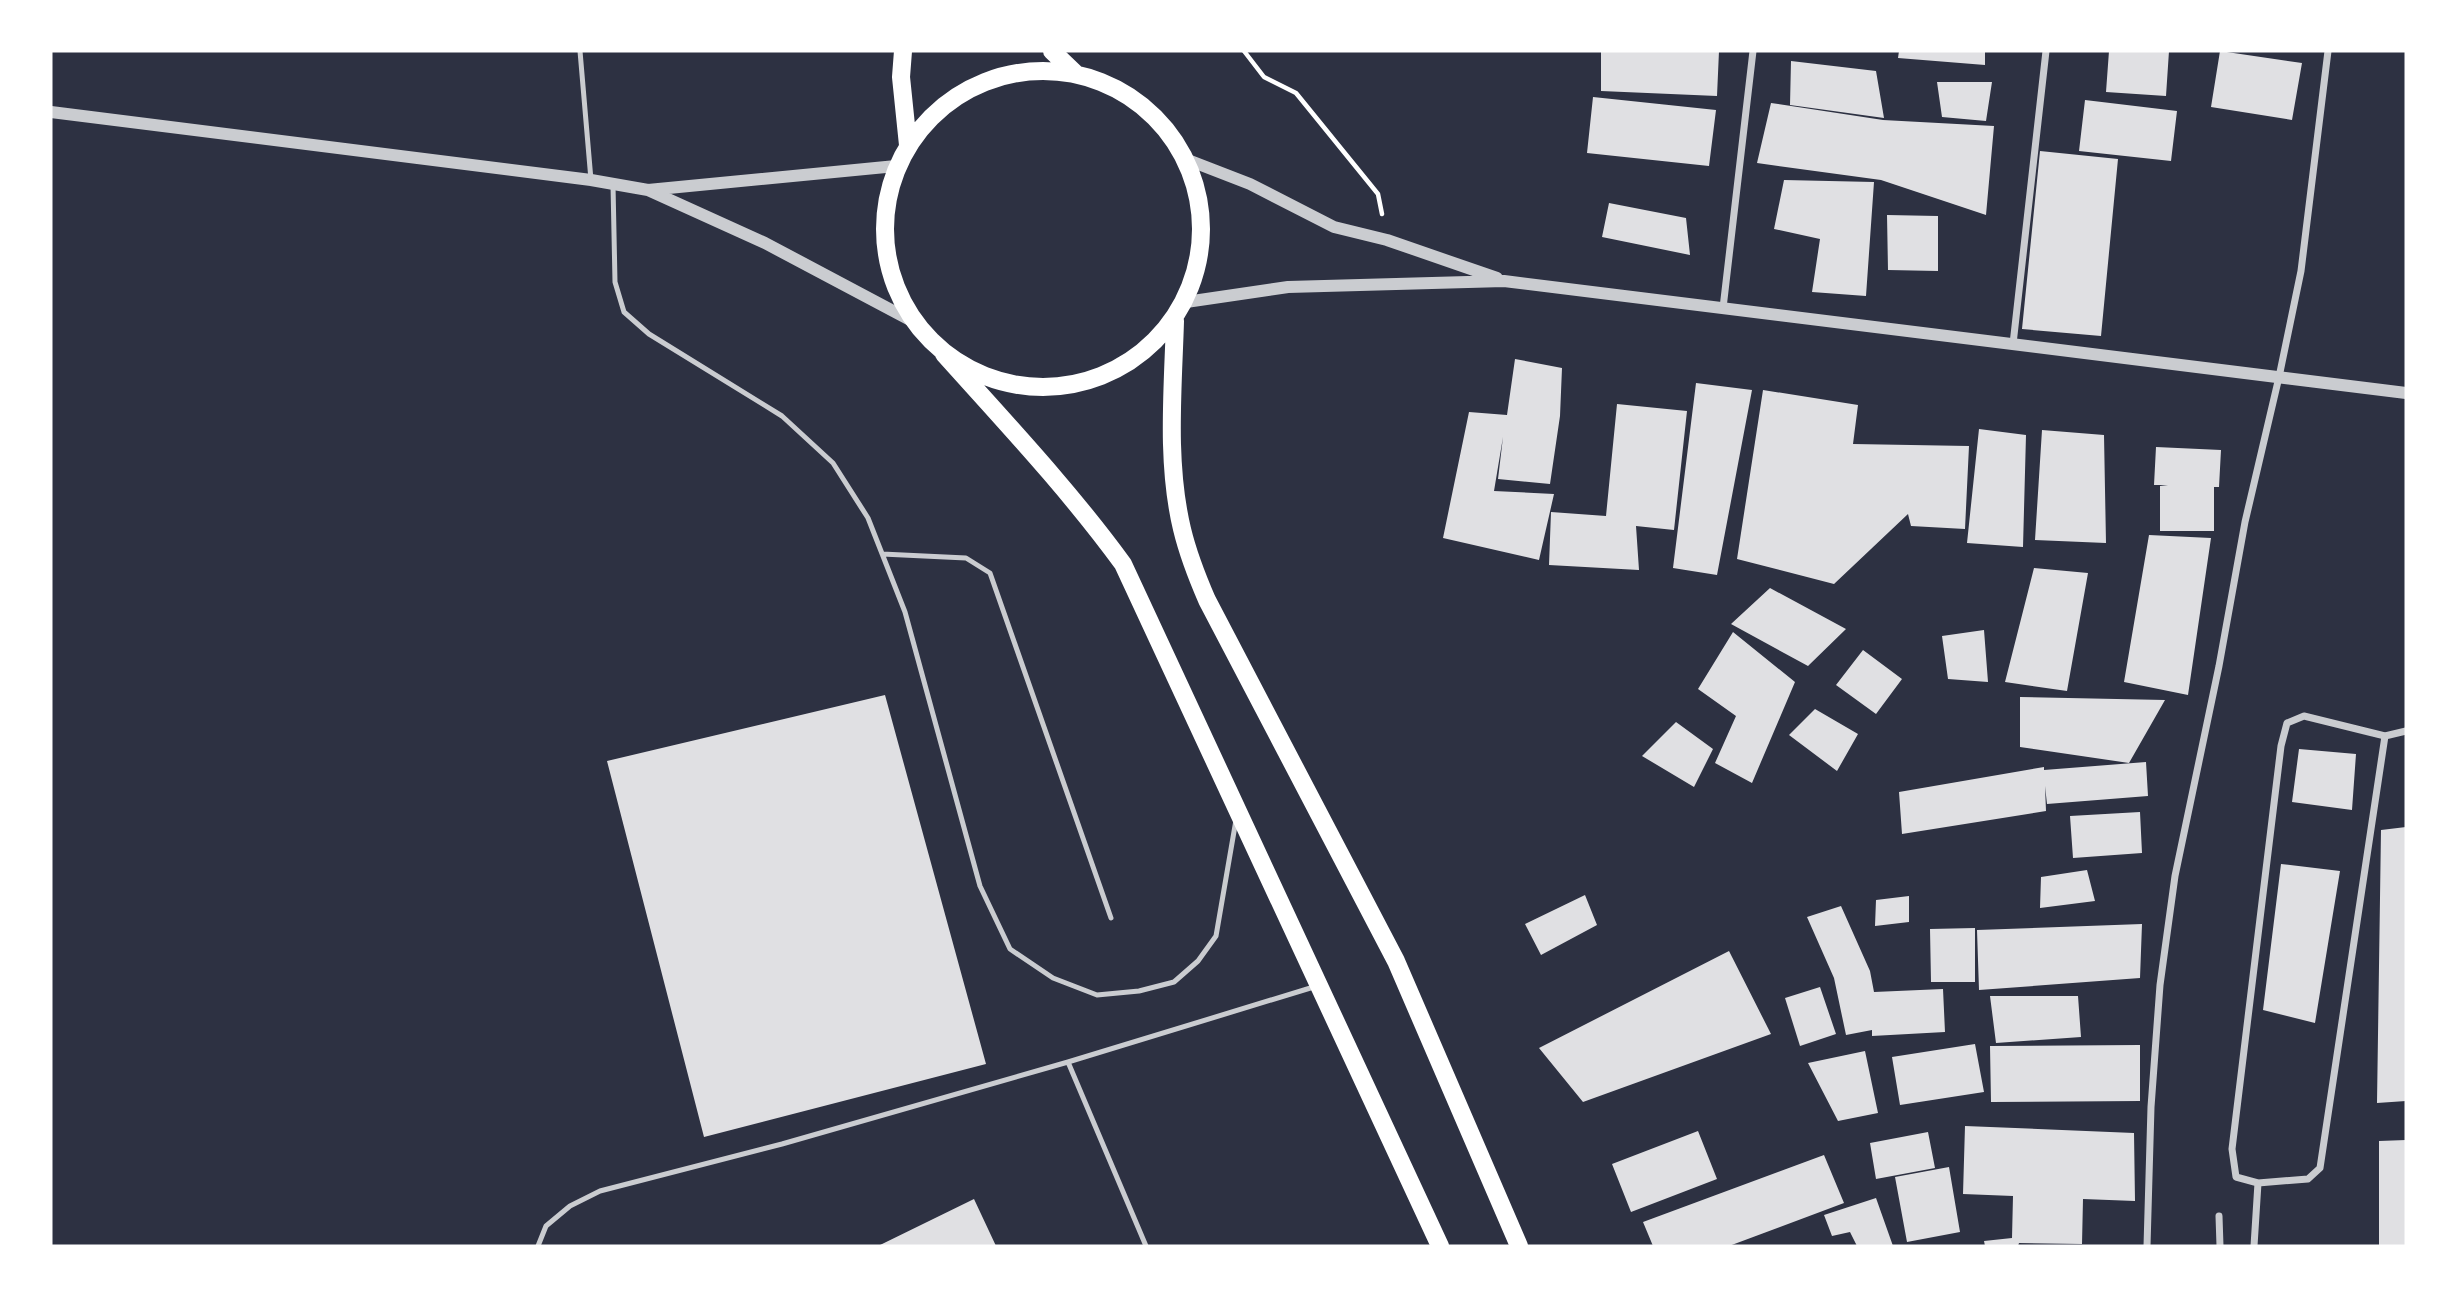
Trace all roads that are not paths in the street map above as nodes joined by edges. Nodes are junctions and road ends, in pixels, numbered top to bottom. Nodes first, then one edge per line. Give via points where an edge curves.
1 (580, 51) edge
2 (903, 51) edge
3 (1052, 51) edge
4 (1753, 51) edge
5 (2046, 51) edge
6 (2328, 51) edge
7 (1076, 74) junction
8 (51, 112) edge
9 (908, 145) junction
10 (1188, 160) junction
11 (896, 166) junction
12 (591, 180) junction
13 (613, 185) junction
14 (648, 190) junction
15 (1504, 281) junction
16 (1186, 302) junction
17 (1723, 308) junction
18 (912, 321) junction
19 (1175, 321) junction
20 (2013, 344) junction
21 (944, 354) junction
22 (2279, 377) junction
23 (2406, 393) edge
24 (882, 554) junction
25 (2406, 731) edge
26 (2385, 736) junction
27 (1237, 810) junction
28 (1111, 918) dead end
29 (1320, 985) junction
30 (1069, 1062) junction
31 (2258, 1183) junction
32 (2219, 1216) dead end
33 (538, 1246) edge
34 (1146, 1246) edge
35 (1440, 1246) edge
36 (1519, 1246) edge
37 (2147, 1246) edge
38 (2220, 1246) edge
39 (2254, 1246) edge

1 - 12 lane
2 - 9 main road
3 - 7 main road
4 - 17 street
5 - 20 street
6 - 22 street via 2301,271
7 - 9 main road via 1027,71 980,83 939,109
7 - 10 main road via 1121,91 1160,120
8 - 12 street
9 - 11 main road
10 - 15 street via 1250,184 1334,228 1387,240
10 - 16 main road via 1202,206 1201,256
11 - 14 street
11 - 18 main road via 886,205 884,245 893,285
12 - 13 street
13 - 14 street
13 - 24 lane via 615,282 624,312 649,334 782,416 833,463 868,518
14 - 18 street via 765,243
15 - 16 street via 1288,287
15 - 17 street
16 - 19 main road
17 - 20 street
18 - 21 main road
19 - 21 main road via 1138,358 1092,381 1041,388 990,379
19 - 36 main road via 1175,484 1192,565 1396,961
20 - 22 street
21 - 27 main road via 1054,476 1123,564
22 - 23 street
22 - 37 street via 2245,522 2175,876 2158,1012
24 - 27 lane via 905,612 980,886 1010,949 1053,978 1097,995 1174,982 1198,961 1216,936
24 - 28 lane via 966,558 990,573
25 - 26 street
26 - 31 street via 2320,1168 2308,1179
26 - 31 street via 2304,716 2287,723 2232,1149 2236,1177
27 - 29 main road
29 - 30 lane
29 - 35 main road
30 - 33 lane via 600,1191 570,1206 546,1226
30 - 34 lane
31 - 39 street
32 - 38 street

